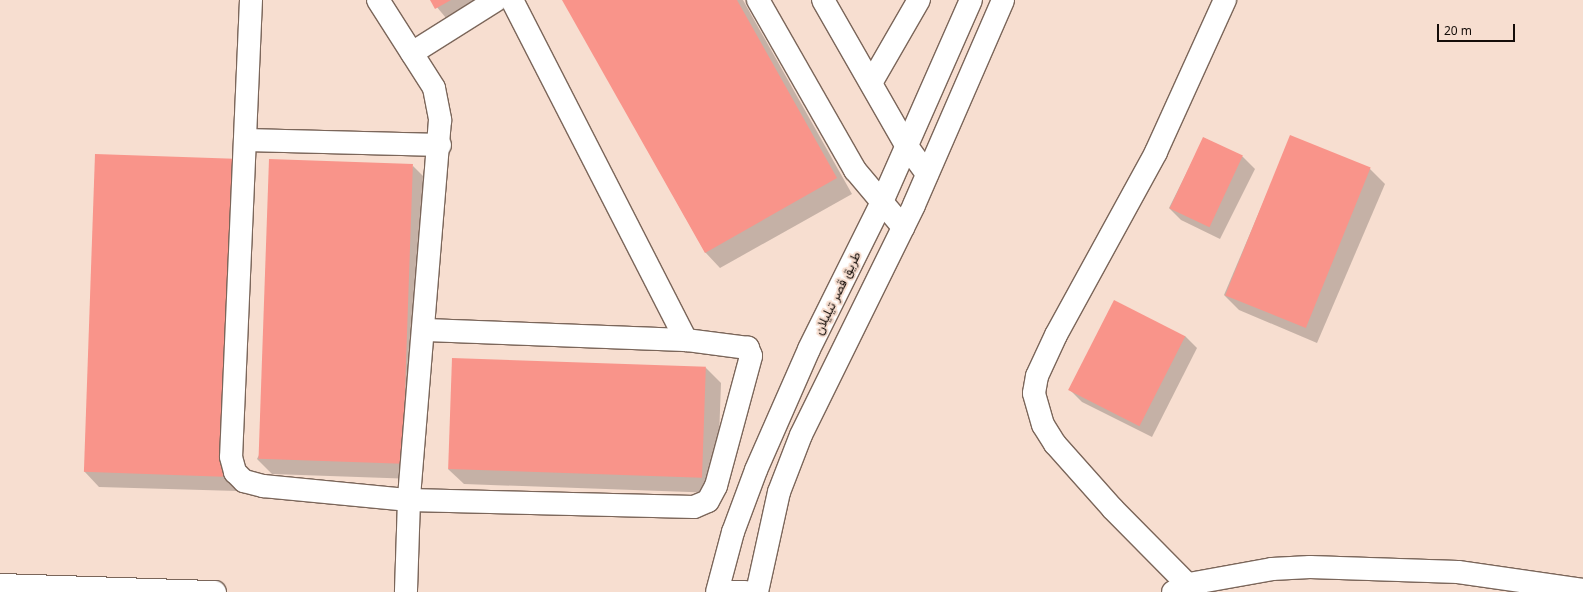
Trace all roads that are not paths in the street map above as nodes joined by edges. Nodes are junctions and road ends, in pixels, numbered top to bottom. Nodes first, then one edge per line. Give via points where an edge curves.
1 (251, 0) edge
2 (378, 0) edge
3 (496, 0) edge
4 (512, 0) edge
5 (758, 0) edge
6 (823, 0) edge
7 (919, 0) edge
8 (971, 0) edge
9 (1003, 0) edge
10 (1224, 0) edge
11 (412, 53) junction
12 (871, 82) junction
13 (247, 140) junction
14 (440, 145) junction
15 (906, 145) junction
16 (927, 174) junction
17 (881, 204) junction
18 (903, 227) junction
19 (424, 330) junction
20 (686, 340) junction
21 (409, 500) junction
22 (0, 585) edge
23 (1185, 589) edge
24 (1583, 590) edge
25 (215, 592) edge
26 (406, 592) edge
27 (718, 592) edge
28 (730, 592) edge
29 (745, 592) edge
30 (757, 592) edge

1 - 13 street
2 - 11 street
3 - 11 street
4 - 20 street
5 - 17 street via 855,170
6 - 12 street
7 - 12 street
8 - 15 street, طريق قصر تيليلان
9 - 16 street
10 - 23 street via 1156,152 1056,335 1037,376 1034,393 1043,425 1055,444
11 - 14 street via 434,88
12 - 15 street
13 - 14 street
13 - 21 street via 231,457 235,472 244,481 263,486
14 - 19 street
15 - 16 street
15 - 17 street, طريق قصر تيليلان
16 - 18 street
17 - 18 street
17 - 27 street, طريق قصر تيليلان via 809,349 756,470 733,532
18 - 30 street via 801,435 779,492
19 - 20 street
19 - 21 street
20 - 21 street via 746,347 751,353 716,486 708,500 694,507
21 - 26 street
22 - 25 street
23 - 24 street via 1272,568 1310,567 1458,572
28 - 29 street

